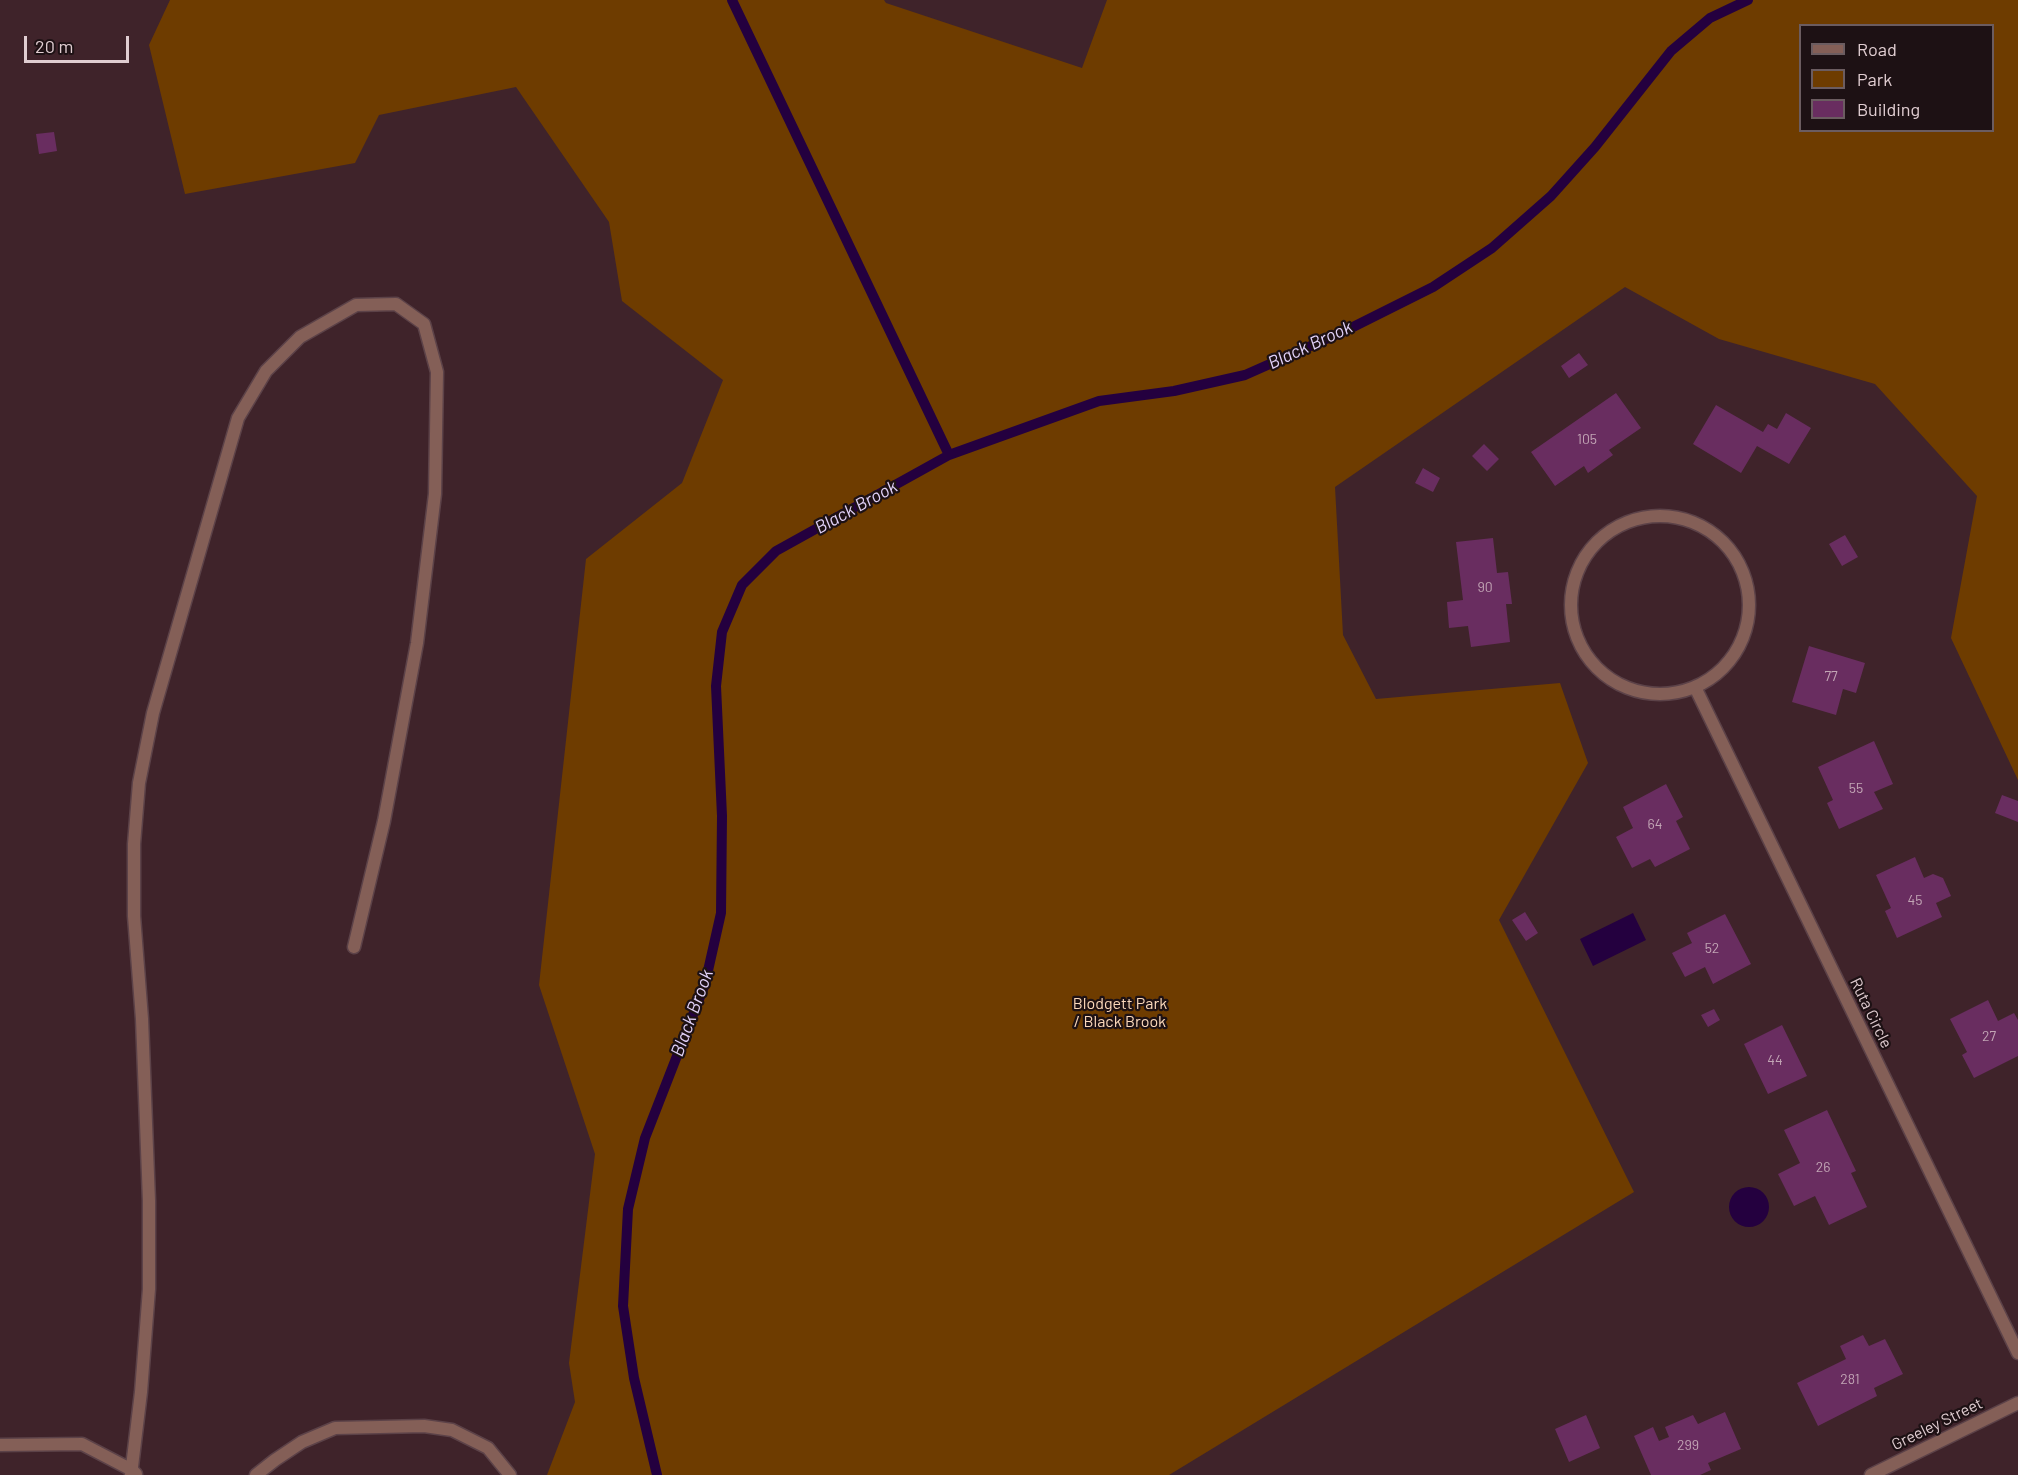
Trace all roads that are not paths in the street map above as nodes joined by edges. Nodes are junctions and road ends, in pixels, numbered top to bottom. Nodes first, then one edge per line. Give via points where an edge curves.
1 (1695, 687) junction
2 (354, 946) dead end
3 (2018, 1353) edge
4 (2018, 1403) edge
5 (0, 1445) edge
6 (133, 1473) edge
7 (256, 1475) edge
8 (510, 1475) edge
9 (1871, 1475) edge

1 - 1 street via 1660,694 1624,686 1595,665 1577,635 1572,599 1582,564 1604,536 1637,519 1665,516 1693,522 1710,531 1725,543 1744,576 1749,594 1745,632 1726,665
1 - 3 street, Ruta Circle
2 - 6 street via 384,821 417,643 435,494 437,372 424,324 396,304 356,305 300,336 266,371 238,418 153,713 139,783 134,843 149,1289
4 - 9 street, Greeley Street
5 - 6 street via 82,1444
7 - 8 street via 302,1442 335,1428 424,1426 452,1430 488,1448

